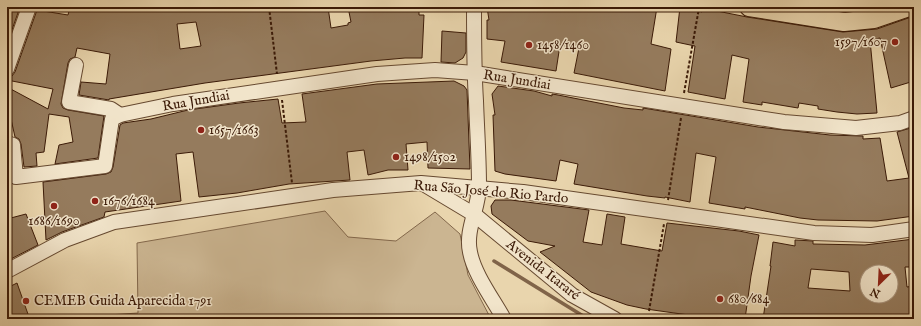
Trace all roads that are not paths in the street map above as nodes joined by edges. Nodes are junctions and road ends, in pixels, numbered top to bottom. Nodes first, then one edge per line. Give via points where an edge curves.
1 (30, 7) edge
2 (474, 7) edge
3 (750, 7) edge
4 (909, 7) edge
5 (76, 65) dead end
6 (7, 69) edge
7 (475, 73) junction
8 (120, 115) junction
9 (914, 118) edge
10 (7, 143) edge
11 (421, 183) junction
12 (479, 188) junction
13 (475, 215) junction
14 (914, 229) edge
15 (7, 270) edge
16 (504, 319) edge
17 (615, 319) edge

1 - 6 street
2 - 7 street
3 - 4 main road via 844,22 874,19
5 - 8 street via 69,102 111,109
7 - 8 street, Rua Jundiai via 434,70 377,74 172,104
7 - 9 street, Rua Jundiai via 784,122 856,128 900,123
7 - 12 street
8 - 10 street via 112,119 105,166 16,178 13,145
11 - 12 street, Rua São José do Rio Pardo
11 - 13 street, Avenida Itararé
11 - 15 street, Rua São José do Rio Pardo via 333,190 114,222 65,240
12 - 13 street
12 - 14 street, Rua São José do Rio Pardo via 814,233 872,235
13 - 16 street via 470,231 470,252
13 - 17 street, Avenida Itararé via 572,295

